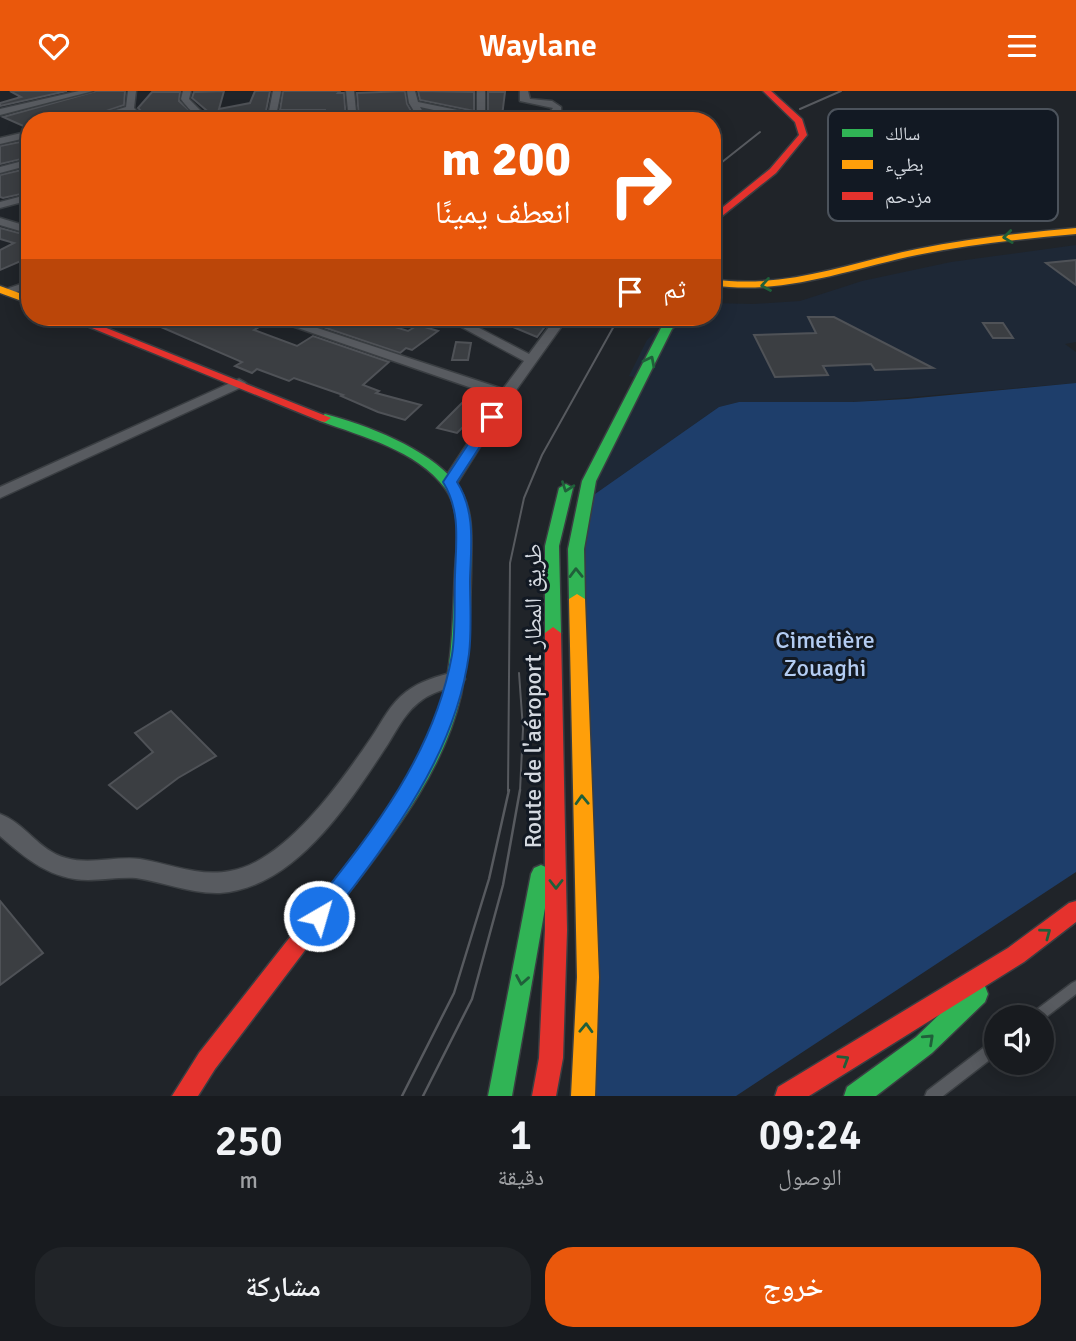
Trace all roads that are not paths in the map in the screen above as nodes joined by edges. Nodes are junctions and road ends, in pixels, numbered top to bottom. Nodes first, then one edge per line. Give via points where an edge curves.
1 (89, 91) edge
2 (132, 91) edge
3 (187, 91) edge
4 (278, 91) edge
5 (350, 91) edge
6 (411, 91) edge
7 (481, 91) edge
8 (524, 91) edge
9 (561, 91) edge
10 (580, 91) edge
11 (755, 91) edge
12 (767, 91) edge
13 (413, 103) junction
14 (130, 109) junction
15 (0, 112) edge
16 (118, 112) edge
17 (134, 112) edge
18 (199, 112) edge
19 (273, 112) edge
20 (352, 112) edge
21 (419, 112) edge
22 (457, 112) edge
23 (481, 112) edge
24 (556, 112) edge
25 (21, 136) edge
26 (0, 141) edge
27 (21, 164) edge
28 (0, 170) edge
29 (721, 196) edge
30 (21, 199) edge
31 (0, 205) edge
32 (721, 214) edge
33 (0, 221) edge
34 (21, 228) edge
35 (1076, 231) edge
36 (721, 284) edge
37 (21, 286) edge
38 (3, 290) edge
39 (21, 297) edge
40 (93, 326) edge
41 (299, 326) edge
42 (466, 326) edge
43 (556, 326) edge
44 (669, 326) edge
45 (531, 360) junction
46 (239, 383) junction
47 (506, 395) junction
48 (572, 474) dead end
49 (450, 482) junction
50 (0, 493) edge
51 (455, 678) junction
52 (556, 793) junction
53 (0, 823) edge
54 (1076, 911) edge
55 (1016, 955) junction
56 (1076, 987) edge
57 (1052, 1005) edge
58 (984, 1057) edge
59 (184, 1096) edge
60 (500, 1096) edge
61 (544, 1096) edge
62 (583, 1096) edge
63 (787, 1096) edge
64 (856, 1096) edge
65 (932, 1096) edge

1 - 15 street
2 - 14 street
3 - 18 street via 185,99
4 - 19 street
5 - 20 street
6 - 13 street
7 - 23 street
8 - 24 street via 523,99 551,103
9 - 10 street
11 - 29 main road via 780,115 787,133 774,152
12 - 32 main road via 799,121 801,139 773,171
13 - 21 street
13 - 22 street
14 - 16 street
14 - 17 street
25 - 26 street
27 - 28 street
30 - 31 street
33 - 34 street
35 -> 36 main road via 917,252 759,286
37 - 38 street
38 - 39 main road
40 - 46 main road
41 - 47 street
42 - 45 street
43 - 45 street
62 -> 44 main road via 588,977 576,549 589,481
45 - 47 street
46 - 49 main road via 405,450 431,464
46 - 50 street
47 - 49 street
48 -> 52 main road, Route de l'aéroport طريق المطار via 552,546
49 - 51 main road via 464,519 462,636
51 - 53 street via 433,684 410,699 308,833 266,869 233,881 182,879 137,868 61,868 45,861
51 - 59 main road via 430,753 402,802
52 -> 60 main road
52 -> 61 main road, Route de l'aéroport طريق المطار via 551,1058
55 -> 54 main road
63 -> 55 main road
64 -> 55 main road via 924,1045
56 - 57 lane
58 - 65 lane

